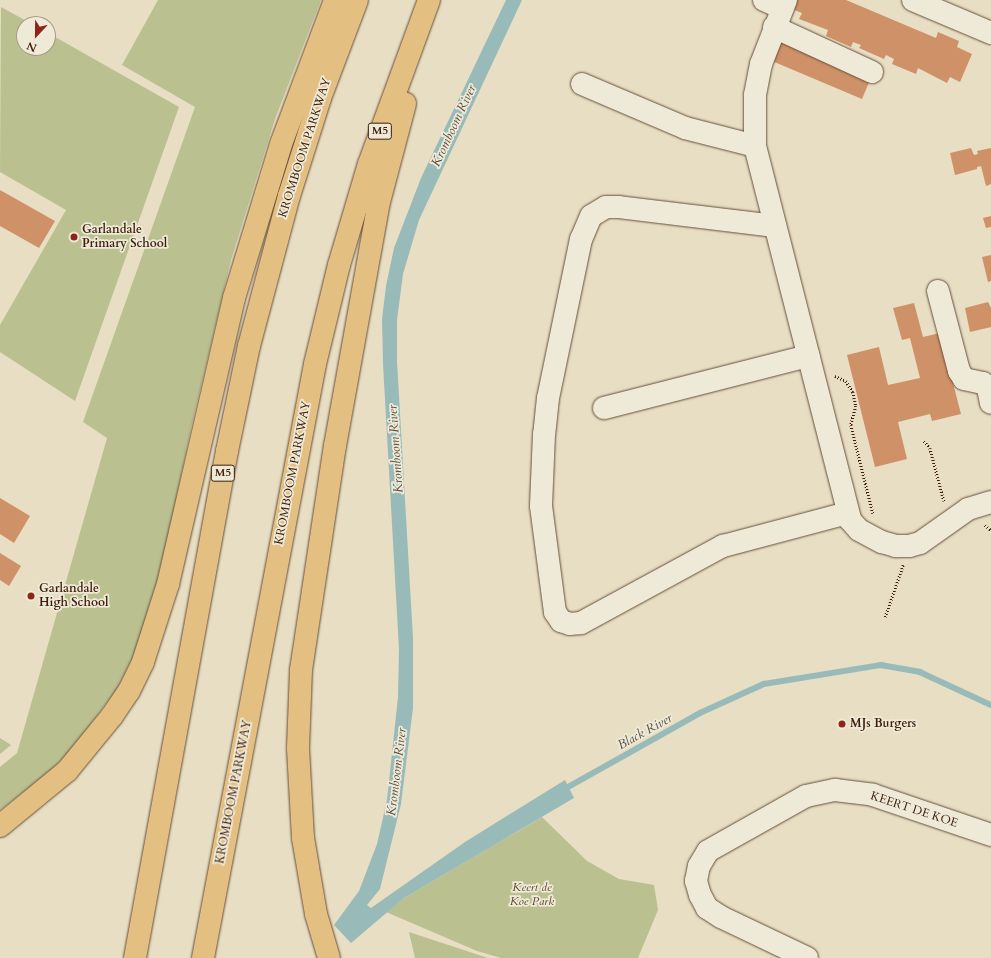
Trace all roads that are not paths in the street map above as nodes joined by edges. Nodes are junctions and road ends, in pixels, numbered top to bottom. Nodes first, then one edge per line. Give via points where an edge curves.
1 (336, 0) edge
2 (357, 0) edge
3 (429, 0) edge
4 (439, 0) edge
5 (913, 0) edge
6 (777, 9) edge
7 (991, 33) edge
8 (872, 72) dead end
9 (582, 84) dead end
10 (755, 146) junction
11 (775, 226) junction
12 (938, 292) dead end
13 (808, 356) junction
14 (991, 403) edge
15 (604, 408) dead end
16 (991, 502) edge
17 (847, 513) junction
18 (0, 826) edge
19 (991, 835) edge
20 (136, 958) edge
21 (203, 958) edge
22 (329, 958) edge
23 (807, 958) edge

1 - 18 highway via 281,144 234,298 168,584 143,662 129,691 112,716 67,771
2 - 20 highway, KROMBOOM PARKWAY / M5 via 304,147 274,247 249,346 227,451
3 - 21 highway, KROMBOOM PARKWAY / M5 via 371,158 326,317 302,422
4 - 22 highway via 398,123 378,206 335,446 301,670 298,748 302,838 314,907
5 - 7 street
6 - 8 street
6 - 10 street via 761,64 756,95
9 - 10 street via 685,128
10 - 11 street
11 - 13 street
11 - 17 street via 619,207 606,207 591,216 581,239 548,398 543,442 541,506 555,612 561,622 581,623 723,546
12 - 14 street via 959,371 964,379 983,383 988,388
13 - 15 street
13 - 17 street
16 - 17 street via 968,509 925,540 909,546 882,542 859,530 853,526
19 - 23 street, KEERT DE KOE via 873,795 835,790 806,796 708,851 699,866 696,881 707,908

